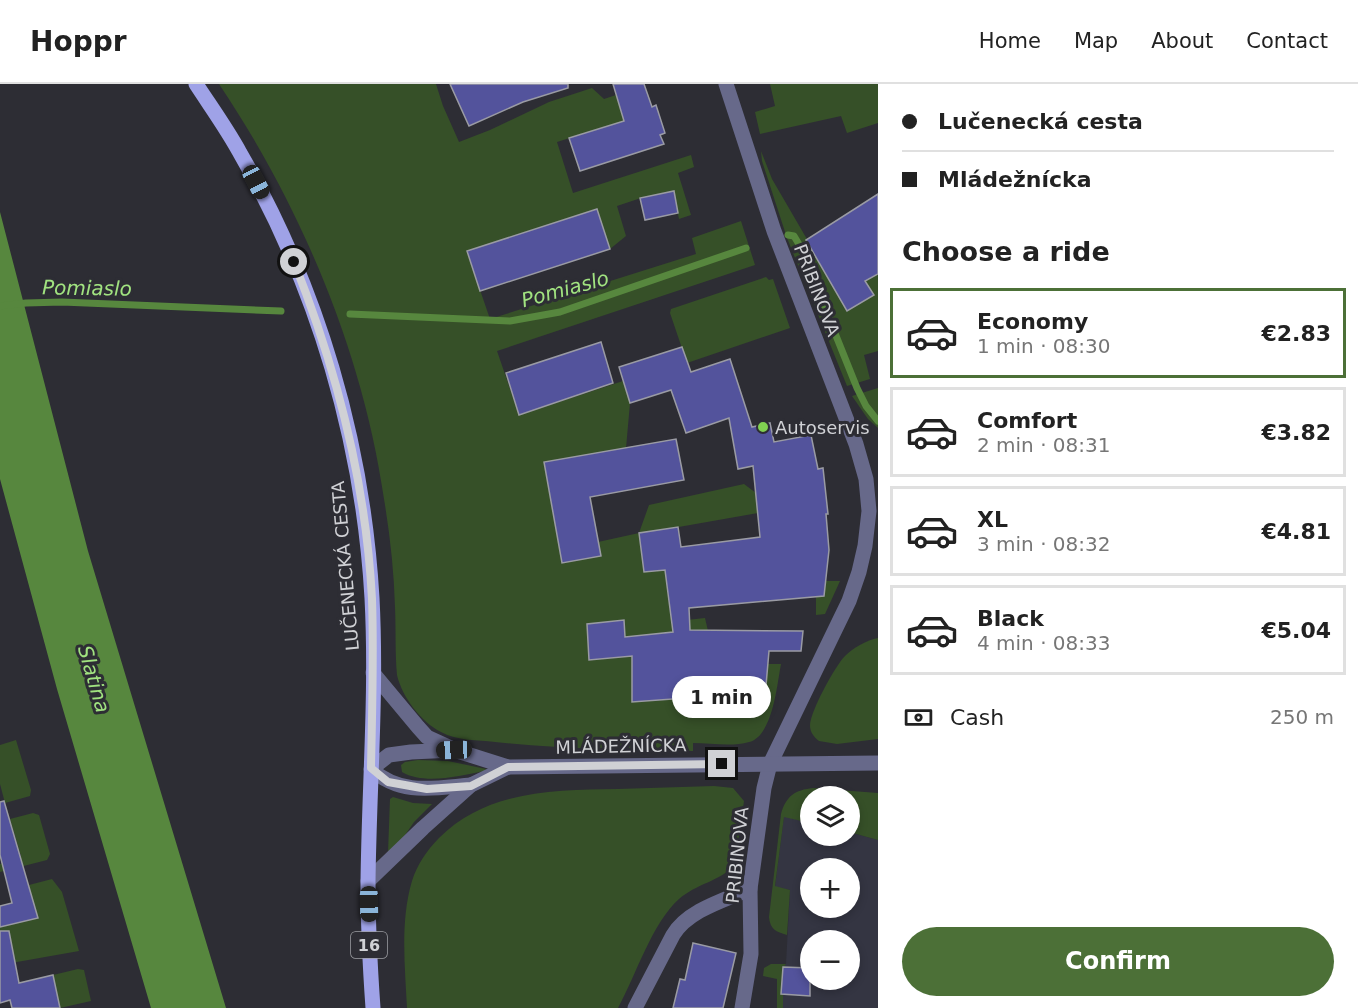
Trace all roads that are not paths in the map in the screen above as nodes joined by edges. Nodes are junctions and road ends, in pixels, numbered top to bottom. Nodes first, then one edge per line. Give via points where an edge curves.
1 (196, 84) edge
2 (726, 84) edge
3 (873, 509) edge
4 (373, 673) junction
5 (454, 750) junction
6 (878, 763) edge
7 (770, 764) junction
8 (508, 767) junction
9 (371, 768) junction
10 (471, 786) junction
11 (368, 881) junction
12 (750, 889) junction
13 (373, 1008) edge
14 (635, 1008) edge
15 (742, 1008) edge

1 - 4 main road, LUČENECKÁ CESTA / 16 via 240,152 280,230 335,376 360,492 372,598
2 - 3 street, PRIBINOVA via 774,231 856,444
3 - 7 street, PRIBINOVA via 849,601
4 - 5 street via 422,732
4 - 9 main road, LUČENECKÁ CESTA / 16
5 - 8 street
5 - 9 street via 389,755
6 - 7 street, MLÁDEŽNÍCKA
7 - 8 street, MLÁDEŽNÍCKA
7 - 12 street, PRIBINOVA
8 - 10 street
9 - 10 street via 388,782 407,787
9 - 11 main road, LUČENECKÁ CESTA / 16
10 - 11 street
11 - 13 main road, LUČENECKÁ CESTA / 16
12 - 14 street via 681,924
12 - 15 street, PRIBINOVA via 751,954

